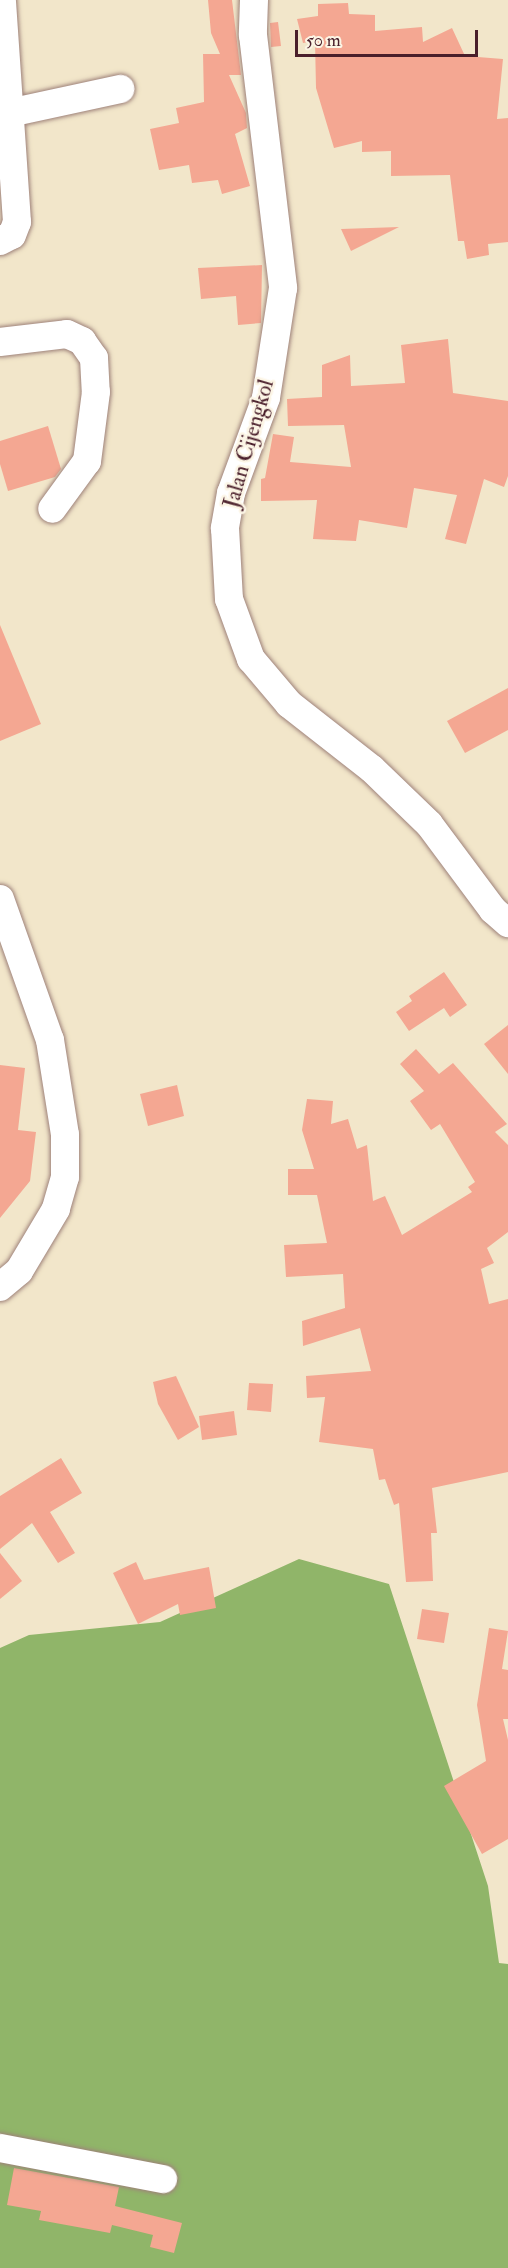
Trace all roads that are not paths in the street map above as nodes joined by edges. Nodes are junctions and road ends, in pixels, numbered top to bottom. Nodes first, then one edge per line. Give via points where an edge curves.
1 (254, 0) edge
2 (1, 1) edge
3 (120, 89) dead end
4 (9, 113) junction
5 (0, 241) edge
6 (0, 342) edge
7 (52, 509) dead end
8 (0, 899) edge
9 (508, 923) edge
10 (0, 1287) edge
11 (0, 2148) edge
12 (163, 2179) dead end

1 - 9 street, Jalan Cijengkol via 253,35 283,288 266,398 231,493 225,528 229,599 251,659 289,704 372,769 429,824 493,910
2 - 4 street
3 - 4 street
4 - 5 street via 17,222 12,235
6 - 7 street via 67,334 82,341 94,358 96,392 87,460
8 - 10 street via 50,1040 62,1105 65,1177 42,1239 19,1271
11 - 12 street

